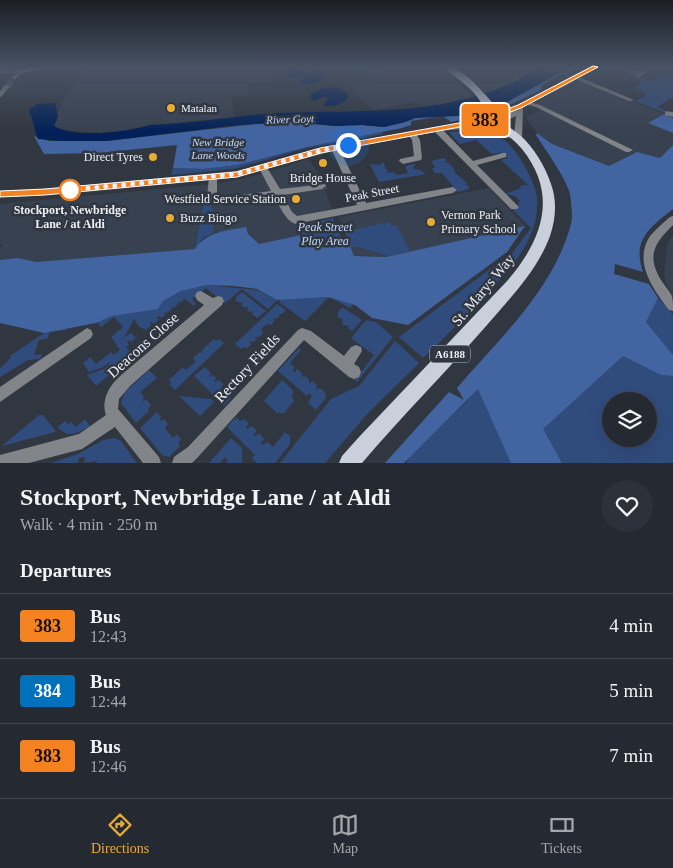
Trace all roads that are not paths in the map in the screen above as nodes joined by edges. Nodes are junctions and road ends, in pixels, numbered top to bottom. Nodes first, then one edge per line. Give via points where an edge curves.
1 (473, 89) edge
2 (555, 89) edge
3 (603, 89) edge
4 (631, 100) dead end
5 (523, 104) junction
6 (496, 115) junction
7 (457, 127) junction
8 (437, 129) junction
9 (412, 134) junction
10 (518, 138) junction
11 (335, 148) junction
12 (629, 150) dead end
13 (503, 155) dead end
14 (402, 161) dead end
15 (471, 164) junction
16 (263, 168) junction
17 (213, 178) junction
18 (322, 186) dead end
19 (453, 190) dead end
20 (278, 193) junction
21 (0, 194) edge
22 (513, 203) dead end
23 (363, 207) junction
24 (673, 219) edge
25 (201, 296) dead end
26 (673, 306) edge
27 (87, 334) dead end
28 (356, 351) dead end
29 (0, 395) edge
30 (116, 417) junction
31 (42, 458) edge
32 (0, 463) edge
33 (152, 463) edge
34 (180, 463) edge
35 (349, 463) edge

1 - 6 main road
2 - 5 street
3 - 4 street
5 - 6 street via 516,113
5 - 10 street
5 - 12 street via 538,106
6 - 7 street via 487,125
6 - 10 main road, St. Marys Way / A6188
7 - 8 street
7 - 10 street via 488,128
8 - 9 street
8 - 15 street
9 - 11 street
9 - 14 street via 422,157
10 - 35 main road, St. Marys Way / A6188 via 546,184 550,209 549,222 536,251 522,273 469,334
11 - 16 street
11 - 23 street
13 - 15 street
15 - 22 street
16 - 17 street
16 - 20 street
17 - 20 street via 212,197 217,202
17 - 21 street
18 - 20 street
19 - 23 street, Peak Street
20 - 23 street, Peak Street via 295,220
24 - 26 street via 653,240 648,259 655,281
25 - 30 street, Deacons Close via 216,303 120,386 111,401
27 - 29 street via 72,351
28 - 34 street, Rectory Fields via 350,368 306,335 300,335
30 - 31 street via 82,441
30 - 33 street
31 - 32 street

